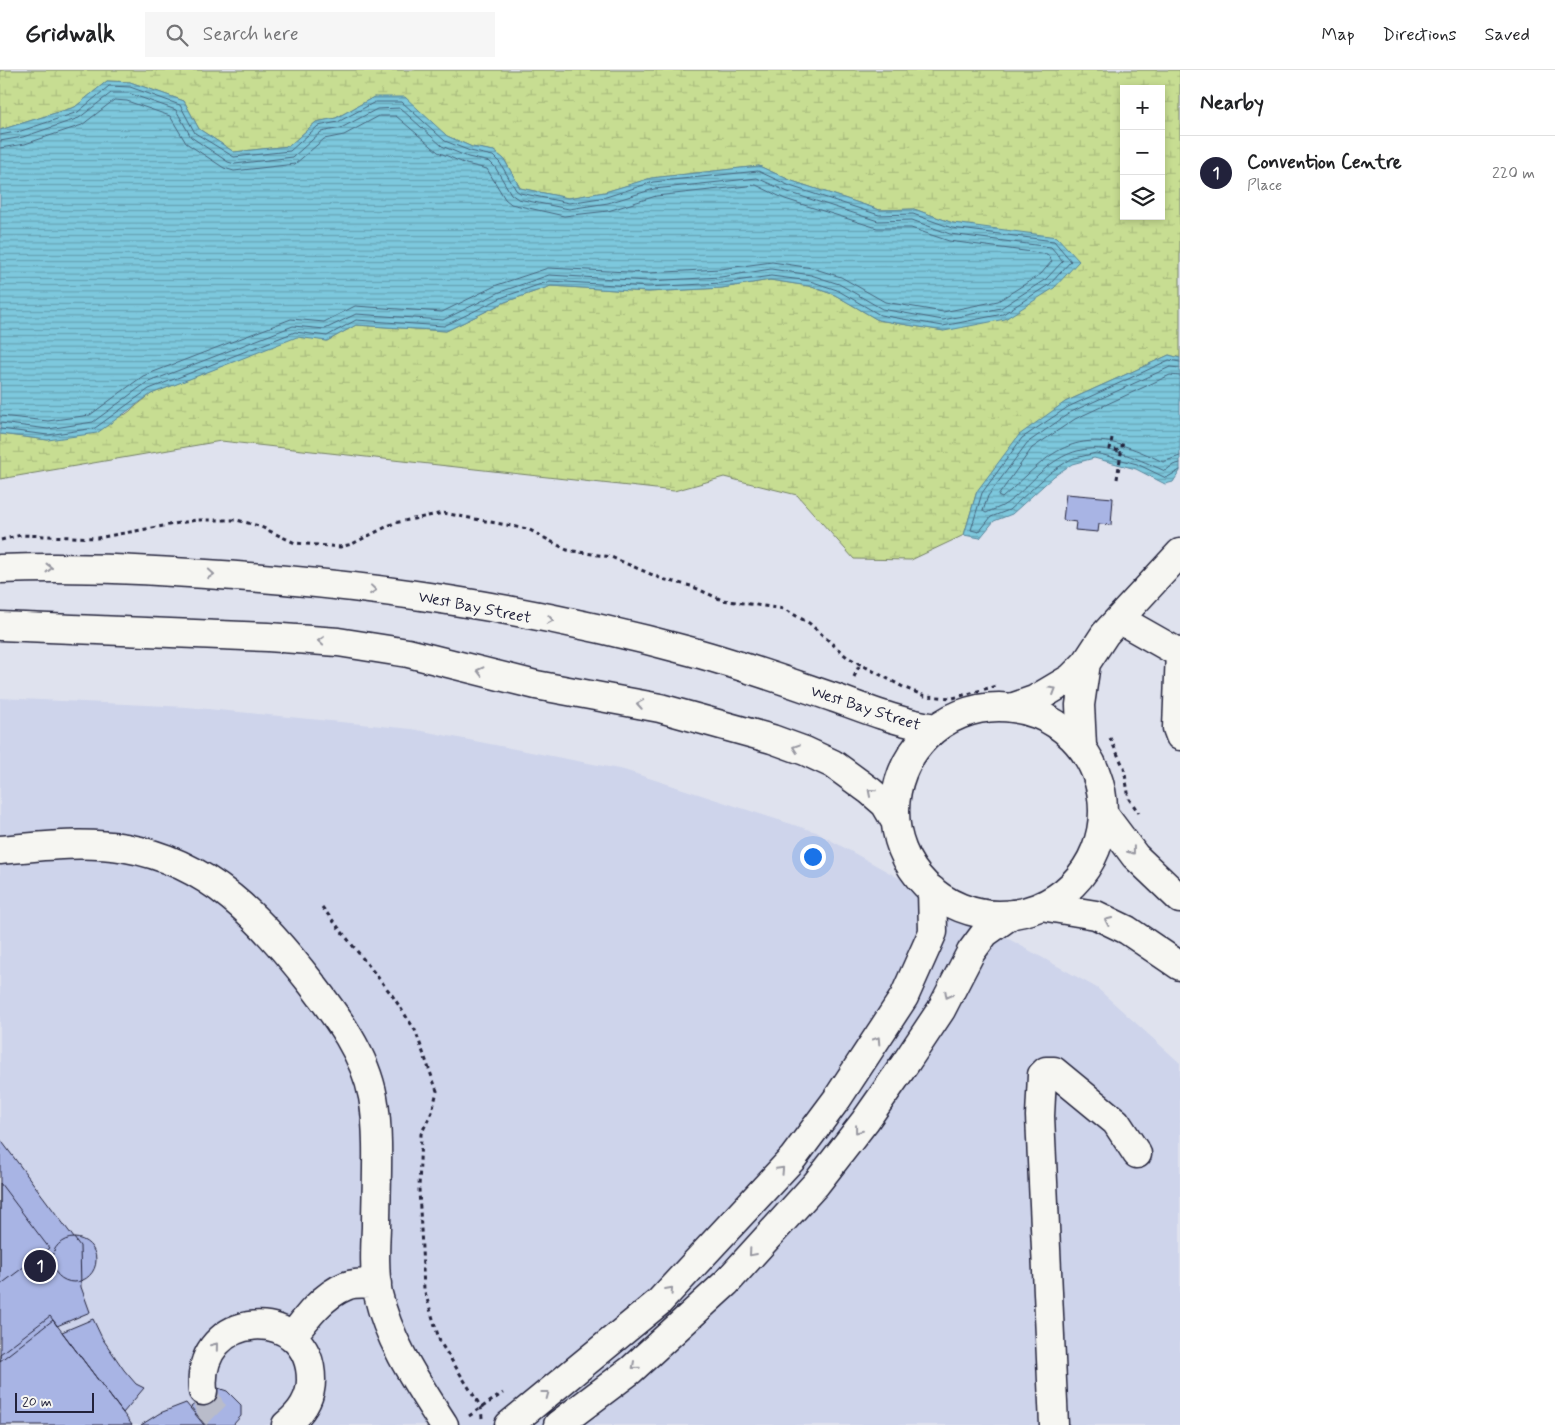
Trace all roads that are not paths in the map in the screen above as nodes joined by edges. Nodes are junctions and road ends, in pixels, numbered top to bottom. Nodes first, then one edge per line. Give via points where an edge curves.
1 (1180, 553) edge
2 (0, 569) edge
3 (1119, 619) junction
4 (0, 626) edge
5 (1179, 652) edge
6 (1086, 663) junction
7 (1008, 696) junction
8 (936, 728) junction
9 (1180, 736) edge
10 (1082, 746) junction
11 (1105, 816) junction
12 (895, 821) junction
13 (0, 850) edge
14 (932, 890) junction
15 (1180, 898) edge
16 (1041, 906) junction
17 (1012, 914) junction
18 (1180, 966) edge
19 (1137, 1154) dead end
20 (377, 1284) junction
21 (292, 1337) junction
22 (204, 1391) tunnel mouth
23 (453, 1423) edge
24 (286, 1425) edge
25 (509, 1425) edge
26 (558, 1425) edge
27 (1054, 1425) edge

1 - 3 main road
2 -> 8 main road, West Bay Street via 108,567 261,577 416,594 568,623 693,652 796,684 897,721
3 - 5 main road
3 - 6 main road
12 -> 4 main road via 885,804 870,790 826,761 772,739 660,708 536,685 408,653 338,642 249,636
5 - 9 main road
7 -> 6 main road via 1054,690
6 - 10 main road via 1080,705
7 - 8 main road via 998,706 965,712
7 - 10 main road via 1060,726
8 - 12 main road via 917,747 904,769 897,794
10 - 11 main road via 1097,772
11 -> 15 main road via 1135,856
11 - 16 main road via 1096,848 1080,876
12 - 14 main road via 907,859 922,882
13 - 20 main road via 96,845 145,853 173,863 231,894 278,942 334,1012 363,1063 373,1096 377,1129
14 - 17 main road via 969,911
25 -> 14 main road via 659,1302 792,1158 837,1099 904,997 933,932
16 - 17 main road
18 -> 16 main road via 1127,930 1096,915
17 -> 26 main road via 984,933 912,1054 816,1184 726,1283 631,1370
19 - 27 main road via 1116,1122 1054,1071 1042,1075 1040,1116
20 - 21 main road via 346,1286 338,1290 307,1316
20 - 23 main road via 385,1314 406,1363
22 -> 21 main road via 206,1360 214,1346 234,1329 253,1324 274,1327
21 - 24 main road via 309,1363 311,1384 300,1412

